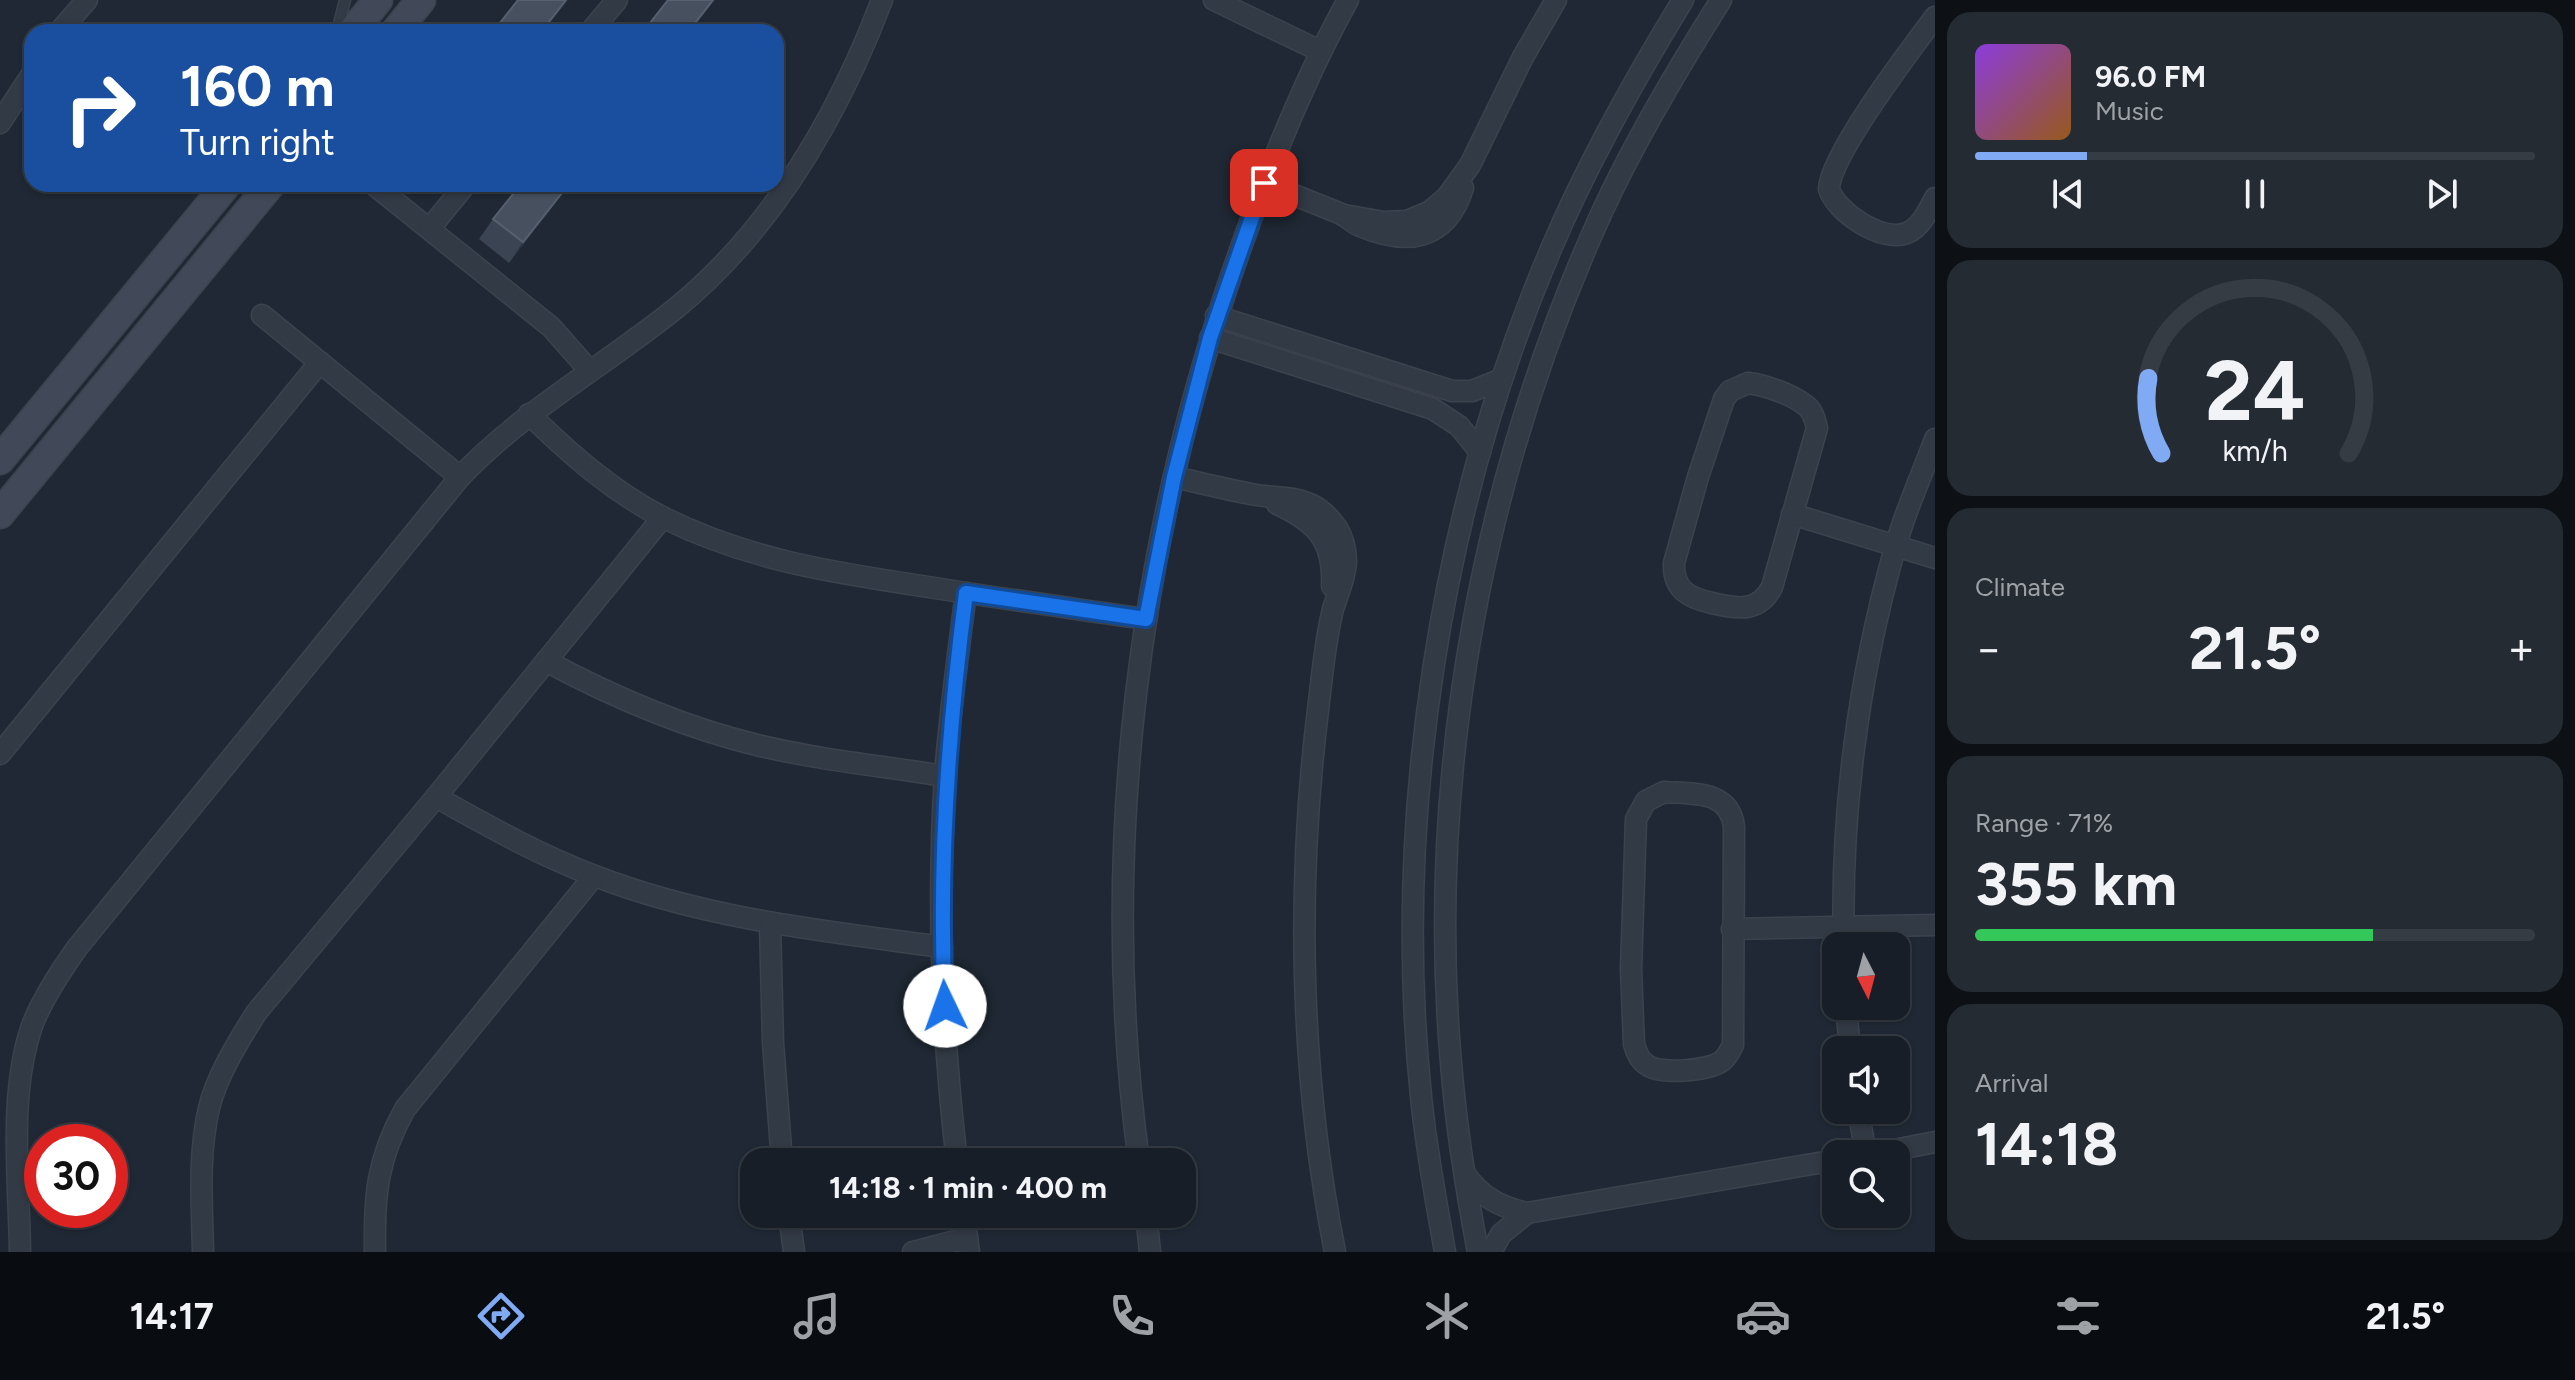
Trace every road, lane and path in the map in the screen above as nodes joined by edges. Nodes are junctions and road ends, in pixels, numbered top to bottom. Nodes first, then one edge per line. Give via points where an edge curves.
1 (87, 0) edge
2 (345, 0) edge
3 (378, 0) edge
4 (421, 0) edge
5 (617, 0) edge
6 (882, 0) edge
7 (1214, 0) edge
8 (1348, 0) edge
9 (1556, 0) edge
10 (1683, 0) edge
11 (1721, 0) edge
12 (1935, 17) edge
13 (66, 24) edge
14 (339, 24) edge
15 (358, 24) edge
16 (402, 24) edge
17 (597, 24) edge
18 (1320, 51) junction
19 (24, 86) edge
20 (0, 123) edge
21 (1264, 183) junction
22 (784, 188) edge
23 (220, 192) edge
24 (264, 192) edge
25 (383, 192) edge
26 (459, 192) edge
27 (781, 192) edge
28 (1935, 198) edge
29 (430, 228) junction
30 (262, 315) dead end
31 (1216, 316) junction
32 (1210, 338) junction
33 (320, 362) junction
34 (1359, 362) junction
35 (589, 370) junction
36 (1502, 379) junction
37 (1352, 383) junction
38 (47, 403) junction
39 (529, 414) junction
40 (1935, 439) edge
41 (1480, 452) junction
42 (0, 460) edge
43 (460, 477) junction
44 (1174, 477) junction
45 (5, 507) edge
46 (1792, 514) junction
47 (663, 517) junction
48 (1895, 546) junction
49 (1935, 558) edge
50 (966, 593) junction
51 (1146, 619) junction
52 (546, 661) junction
53 (0, 754) edge
54 (945, 776) junction
55 (436, 797) junction
56 (594, 876) junction
57 (770, 924) junction
58 (1935, 925) edge
59 (1732, 929) junction
60 (1844, 932) edge
61 (1877, 932) edge
62 (1822, 935) edge
63 (942, 947) junction
64 (1935, 1142) edge
65 (1910, 1147) edge
66 (781, 1148) edge
67 (955, 1148) edge
68 (1137, 1148) edge
69 (1822, 1162) edge
70 (1463, 1171) junction
71 (1527, 1213) junction
72 (791, 1228) edge
73 (1148, 1228) edge
74 (968, 1245) edge
75 (1151, 1248) edge
76 (20, 1252) edge
77 (203, 1252) edge
78 (375, 1252) edge
79 (794, 1252) edge
80 (913, 1252) edge
81 (1335, 1252) edge
82 (1445, 1252) edge
83 (1478, 1252) edge
84 (1491, 1252) edge

1 - 13 street
2 - 14 lane
3 - 15 street
4 - 16 street
5 - 17 street
6 - 22 street via 830,118
7 - 18 street
8 - 18 street
9 - 21 street via 1470,165 1447,197 1419,218 1396,223 1344,215
10 - 36 street via 1592,159 1551,248
11 - 70 street via 1644,129 1567,295 1514,449 1489,546 1458,729 1447,862 1447,997
12 - 28 street via 1864,119 1829,178 1829,189 1839,208 1876,231 1896,235 1915,228
18 - 21 street
19 - 20 street
21 - 31 street
23 - 38 street
24 - 45 street
25 - 29 street
26 - 29 street
27 - 35 street via 721,266 678,306
29 - 35 street via 551,327
30 - 33 street
31 - 32 street
31 - 34 street
32 - 37 street
32 - 44 street
33 - 43 street
33 - 53 street
34 - 36 street via 1452,391 1472,391
34 - 37 street
35 - 39 street
36 - 41 street
37 - 41 street via 1442,414
38 - 42 street
38 - 45 street via 54,424 22,465
39 - 43 street
39 - 47 street via 595,474
40 - 48 street
41 - 82 street via 1441,629 1414,879 1421,1094
43 - 76 street via 77,948 49,991 26,1046 18,1100
44 - 51 street
44 - 81 street via 1301,500 1331,520 1343,541 1346,565 1333,610 1316,725 1305,913 1315,1116
46 - 46 street via 1816,438 1815,419 1804,404 1758,384 1739,386 1724,399 1698,477 1674,563 1677,584 1692,598 1733,608 1761,602 1772,587
46 - 48 street
47 - 50 street via 766,558
47 - 52 street
48 - 49 street
48 - 60 street via 1858,728 1849,799
50 - 51 street
50 - 54 street
51 - 68 street via 1131,730 1123,858 1124,986
52 - 54 street via 629,702 714,733 801,754
52 - 55 street
54 - 63 street
55 - 56 street
55 - 77 street via 256,1013 234,1049 210,1107 201,1169
56 - 57 street
56 - 78 street via 405,1109 391,1135 375,1191
57 - 63 street
57 - 66 street
58 - 61 street
59 - 59 street via 1734,827 1728,806 1708,795 1654,795 1636,819 1632,894 1634,1044 1637,1055 1655,1070 1704,1068 1729,1054 1735,1036
59 - 62 street
63 - 67 street
64 - 65 street
69 - 71 street
70 - 71 street via 1490,1200
70 - 83 street
71 - 84 street via 1501,1234
72 - 79 street
73 - 75 street
74 - 80 street

